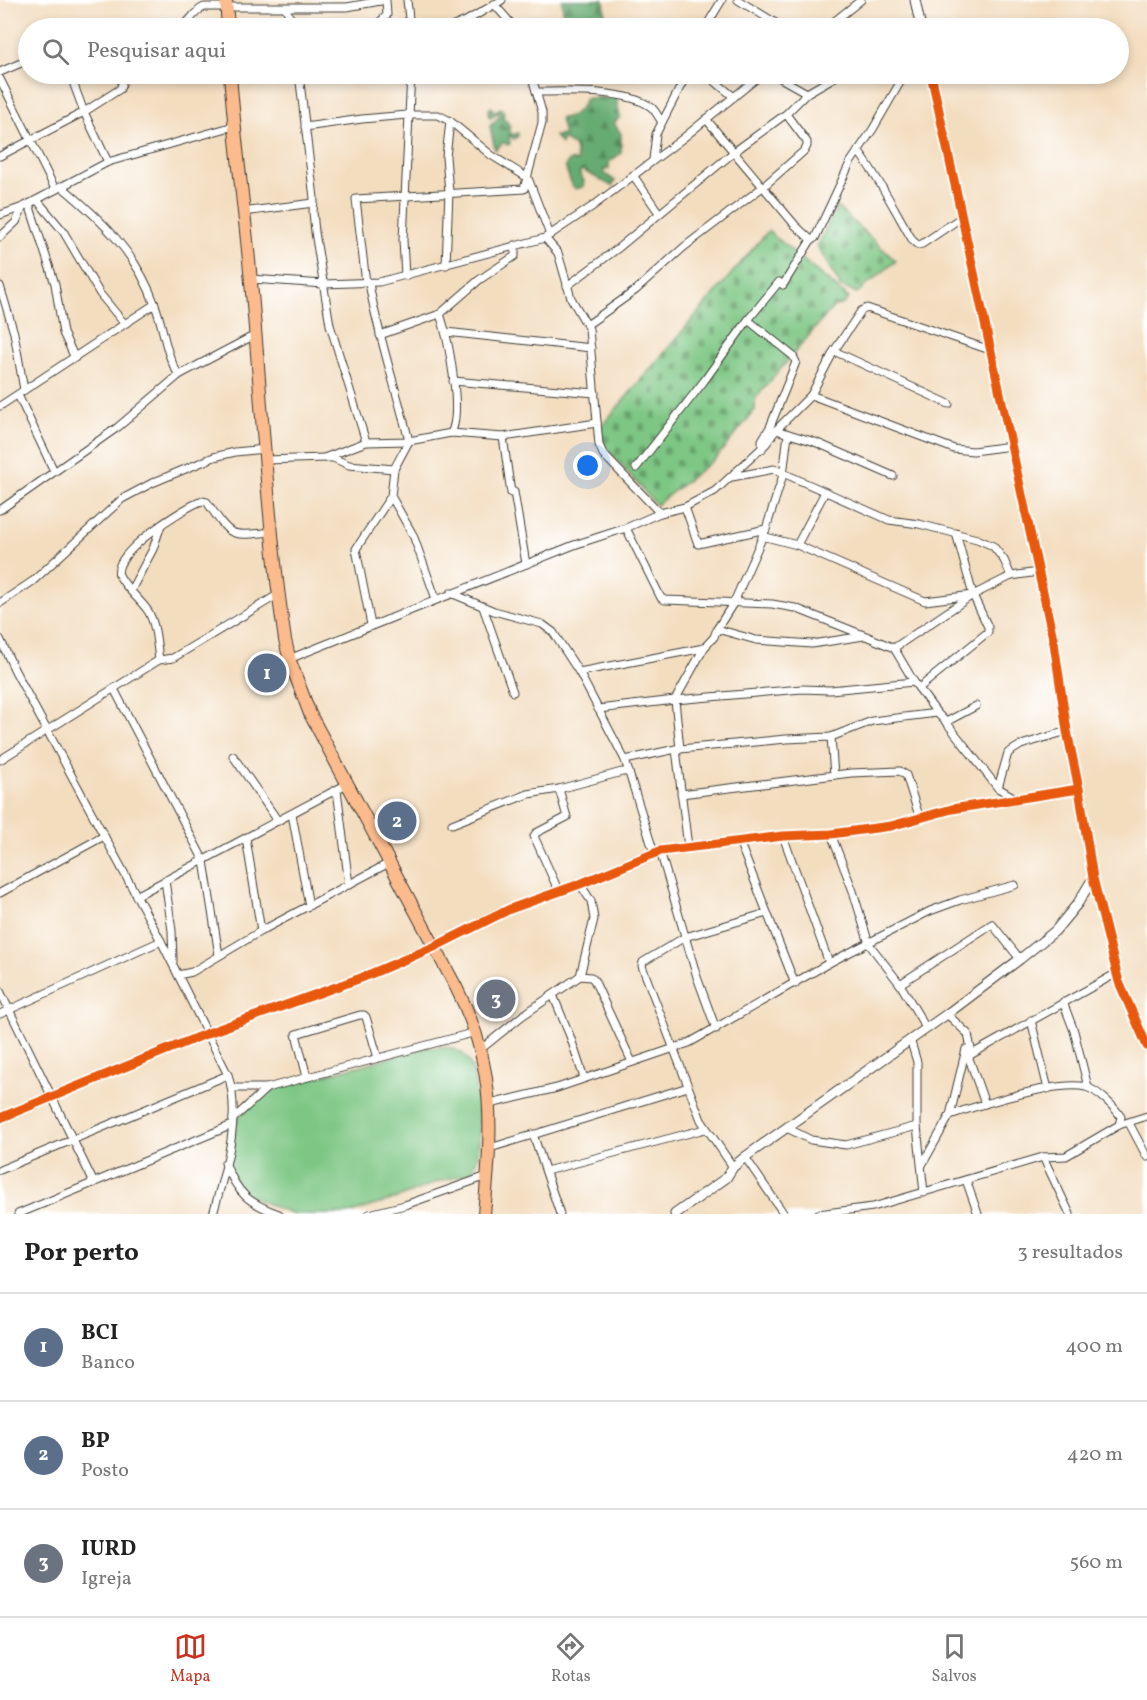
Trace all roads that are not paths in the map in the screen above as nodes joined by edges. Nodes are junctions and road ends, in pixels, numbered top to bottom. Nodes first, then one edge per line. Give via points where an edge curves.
1 (407, 0) edge
2 (502, 0) edge
3 (722, 0) edge
4 (738, 0) edge
5 (861, 0) edge
6 (915, 0) edge
7 (226, 4) edge
8 (494, 4) junction
9 (286, 8) junction
10 (192, 18) edge
11 (290, 18) edge
12 (384, 18) edge
13 (409, 18) edge
14 (471, 18) edge
15 (506, 18) edge
16 (712, 18) edge
17 (768, 18) edge
18 (838, 18) edge
19 (916, 18) edge
20 (18, 64) edge
21 (0, 72) edge
22 (0, 79) edge
23 (74, 84) edge
24 (122, 84) edge
25 (231, 84) edge
26 (300, 84) edge
27 (410, 84) edge
28 (534, 84) edge
29 (682, 84) edge
30 (718, 84) edge
31 (750, 84) edge
32 (791, 84) edge
33 (823, 84) edge
34 (899, 84) edge
35 (933, 84) edge
36 (537, 92) junction
37 (807, 93) junction
38 (734, 97) junction
39 (84, 112) junction
40 (786, 114) junction
41 (407, 115) junction
42 (706, 119) junction
43 (450, 121) junction
44 (662, 122) junction
45 (234, 126) junction
46 (305, 127) junction
47 (29, 140) junction
48 (858, 151) junction
49 (734, 152) junction
50 (0, 156) edge
51 (653, 160) junction
52 (108, 162) junction
53 (633, 175) junction
54 (528, 178) junction
55 (764, 186) junction
56 (58, 188) junction
57 (449, 192) junction
58 (404, 197) junction
59 (37, 200) junction
60 (314, 203) junction
61 (26, 206) junction
62 (242, 212) junction
63 (1, 213) edge
64 (659, 213) junction
65 (962, 217) junction
66 (547, 236) junction
67 (0, 237) edge
68 (811, 240) junction
69 (515, 245) junction
70 (446, 265) junction
71 (405, 276) junction
72 (251, 279) junction
73 (368, 283) junction
74 (324, 284) junction
75 (0, 286) edge
76 (567, 286) junction
77 (155, 303) junction
78 (440, 314) junction
79 (748, 320) junction
80 (124, 323) junction
81 (587, 325) junction
82 (446, 332) junction
83 (255, 335) junction
84 (380, 335) junction
85 (591, 348) junction
86 (990, 350) junction
87 (834, 351) junction
88 (75, 358) junction
89 (179, 375) junction
90 (453, 381) junction
91 (21, 393) junction
92 (595, 393) junction
93 (811, 395) junction
94 (949, 404) dead end
95 (0, 406) edge
96 (597, 423) junction
97 (776, 430) junction
98 (451, 433) junction
99 (788, 434) junction
100 (503, 437) junction
101 (409, 441) junction
102 (366, 442) junction
103 (1011, 446) junction
104 (762, 449) junction
105 (265, 454) junction
106 (324, 458) junction
107 (636, 468) dead end
108 (394, 469) junction
109 (54, 471) junction
110 (783, 475) junction
111 (893, 476) dead end
112 (730, 477) junction
113 (825, 492) junction
114 (391, 496) junction
115 (685, 507) junction
116 (0, 510) edge
117 (660, 513) junction
118 (161, 525) junction
119 (626, 528) junction
120 (273, 532) junction
121 (764, 532) junction
122 (956, 533) junction
123 (797, 545) junction
124 (526, 564) junction
125 (1038, 572) junction
126 (1011, 576) junction
127 (131, 590) junction
128 (451, 593) junction
129 (279, 594) junction
130 (973, 595) junction
131 (436, 599) junction
132 (734, 602) junction
133 (0, 603) edge
134 (483, 607) junction
135 (372, 625) junction
136 (717, 629) junction
137 (866, 636) junction
138 (0, 639) edge
139 (704, 648) junction
140 (894, 648) junction
141 (289, 659) junction
142 (159, 660) junction
143 (579, 672) junction
144 (917, 685) junction
145 (114, 689) junction
146 (513, 692) dead end
147 (675, 700) junction
148 (976, 706) dead end
149 (598, 709) junction
150 (937, 713) junction
151 (946, 722) junction
152 (48, 731) junction
153 (1067, 731) junction
154 (831, 737) junction
155 (678, 749) junction
156 (233, 756) dead end
157 (0, 760) edge
158 (625, 760) junction
159 (629, 772) junction
160 (834, 775) junction
161 (342, 787) junction
162 (559, 789) junction
163 (998, 789) junction
164 (1079, 789) junction
165 (681, 794) junction
166 (1015, 798) junction
167 (997, 803) junction
168 (292, 814) junction
169 (920, 819) junction
170 (278, 821) junction
171 (452, 824) dead end
172 (831, 834) junction
173 (104, 836) junction
174 (783, 836) junction
175 (246, 838) junction
176 (739, 841) junction
177 (688, 847) junction
178 (657, 852) junction
179 (204, 861) junction
180 (389, 863) junction
181 (1093, 878) junction
182 (165, 880) junction
183 (580, 884) junction
184 (349, 885) junction
185 (1015, 885) dead end
186 (559, 892) junction
187 (0, 893) edge
188 (136, 896) junction
189 (309, 906) junction
190 (767, 913) junction
191 (261, 932) junction
192 (685, 937) junction
193 (160, 940) junction
194 (869, 944) junction
195 (434, 947) junction
196 (219, 955) junction
197 (1020, 959) junction
198 (829, 963) junction
199 (172, 964) junction
200 (192, 972) junction
201 (1117, 973) junction
202 (178, 975) junction
203 (580, 976) junction
204 (795, 984) junction
205 (900, 984) junction
206 (185, 989) junction
207 (0, 991) edge
208 (553, 995) junction
209 (1063, 1002) junction
210 (8, 1010) junction
211 (0, 1014) edge
212 (947, 1014) junction
213 (1031, 1020) junction
214 (926, 1028) junction
215 (716, 1029) junction
216 (476, 1032) junction
217 (208, 1033) junction
218 (910, 1040) junction
219 (1147, 1046) edge
220 (481, 1049) junction
221 (673, 1050) junction
222 (969, 1051) junction
223 (378, 1058) junction
224 (632, 1062) junction
225 (228, 1074) junction
226 (307, 1077) junction
227 (584, 1078) junction
228 (688, 1087) junction
229 (232, 1088) junction
230 (267, 1088) junction
231 (1088, 1088) junction
232 (1048, 1089) junction
233 (51, 1097) junction
234 (490, 1104) junction
235 (984, 1104) junction
236 (950, 1115) junction
237 (1147, 1116) edge
238 (0, 1118) edge
239 (233, 1122) junction
240 (1129, 1123) junction
241 (1119, 1125) junction
242 (917, 1126) junction
243 (787, 1128) junction
244 (705, 1129) junction
245 (533, 1134) junction
246 (72, 1142) junction
247 (490, 1148) junction
248 (745, 1157) junction
249 (1147, 1157) edge
250 (1043, 1158) junction
251 (225, 1163) junction
252 (922, 1165) junction
253 (733, 1167) junction
254 (0, 1170) edge
255 (546, 1171) junction
256 (488, 1176) junction
257 (966, 1180) junction
258 (94, 1183) junction
259 (234, 1184) junction
260 (220, 1190) junction
261 (924, 1193) junction
262 (18, 1214) edge
263 (213, 1214) edge
264 (279, 1214) edge
265 (369, 1214) edge
266 (484, 1214) edge
267 (560, 1214) edge
268 (675, 1214) edge
269 (784, 1214) edge
270 (818, 1214) edge
271 (978, 1214) edge
272 (1070, 1214) edge

1 - 13 street
2 - 8 street
3 - 16 street
4 - 17 street
5 - 18 street
6 - 19 street
7 - 9 street
7 - 10 street via 204,8
8 - 14 street
8 - 15 street
9 - 11 street
9 - 12 street via 347,8 386,0
20 - 21 street
22 - 47 street
23 - 39 street
24 - 39 street via 122,88
25 - 45 highway
26 - 46 street
27 - 41 street
28 - 36 street
29 - 44 street
30 - 38 street
31 - 38 street
32 - 37 street
33 - 37 street
34 - 48 street
35 - 65 street
36 - 44 street via 627,97 650,106
36 - 54 street via 542,123
37 - 40 street
38 - 42 street
39 - 47 street
39 - 52 street
40 - 49 street
40 - 55 street via 807,146
41 - 43 street via 438,115
41 - 46 street
41 - 58 street
42 - 49 street
42 - 51 street
43 - 54 street via 491,155
43 - 57 street via 446,157
44 - 51 street via 654,142
45 - 52 street
45 - 62 highway
46 - 60 street
47 - 50 street
47 - 56 street
48 - 65 street via 918,245
48 - 68 street
49 - 55 street
49 - 64 street
51 - 53 street
52 - 56 street
53 - 64 street
53 - 66 street
54 - 57 street via 524,189
54 - 66 street
55 - 68 street
55 - 81 street
56 - 59 street
56 - 77 street via 90,210 124,246
57 - 58 street
57 - 70 street
58 - 71 street
58 - 73 street via 356,199
59 - 61 street
59 - 80 street via 63,231 100,294
60 - 62 street
60 - 74 street
61 - 63 street
61 - 67 street
61 - 88 street via 55,284 63,333
62 - 72 highway
64 - 76 street
65 - 86 street
66 - 69 street
66 - 76 street via 562,260
68 - 79 street via 783,285 778,282
69 - 70 street
69 - 78 street via 515,256 479,280
70 - 71 street
71 - 73 street
72 - 74 street
72 - 83 highway
73 - 74 street
73 - 84 street
74 - 102 street via 331,331
75 - 91 street via 14,333
76 - 81 street
77 - 80 street
77 - 89 street via 169,358
78 - 82 street
78 - 84 street
79 - 104 street via 796,362 762,440
79 - 107 street
80 - 88 street
81 - 85 street
82 - 85 street
82 - 90 street
83 - 89 street
83 - 105 highway
84 - 101 street
85 - 92 street
86 - 87 street via 867,308
86 - 103 street
87 - 93 street
87 - 94 street
88 - 91 street
89 - 109 street via 118,427
90 - 92 street
90 - 98 street via 456,419
91 - 95 street
91 - 109 street
92 - 96 street
93 - 97 street
93 - 103 street via 947,447 973,450
96 - 100 street
96 - 117 street via 603,454
97 - 99 street
97 - 104 street
98 - 100 street
98 - 101 street
99 - 110 street
99 - 111 street
100 - 124 street
101 - 102 street
101 - 108 street
102 - 106 street
103 - 125 street
104 - 112 street
105 - 106 street
105 - 120 highway
105 - 133 street via 224,454 138,489 122,499 33,581
106 - 108 street via 349,465
108 - 114 street
109 - 116 street
110 - 112 street via 768,469
110 - 113 street
110 - 121 street
112 - 115 street via 715,491
113 - 122 street via 889,520
113 - 123 street
114 - 131 street via 413,535
114 - 135 street via 356,549
115 - 117 street
115 - 121 street via 698,544
117 - 119 street
118 - 120 street via 202,501 207,502 231,533
118 - 127 street
118 - 127 street via 122,559 119,575
119 - 124 street
119 - 132 street via 661,598
120 - 129 highway
121 - 123 street
121 - 132 street
122 - 126 street via 993,546
122 - 130 street
123 - 130 street via 925,601
124 - 128 street
125 - 126 street
125 - 153 street via 1054,643
126 - 130 street
127 - 142 street via 152,620
128 - 131 street
128 - 134 street
129 - 141 highway
129 - 142 street via 173,658
130 - 140 street
130 - 144 street via 988,632
131 - 135 street
132 - 136 street
132 - 137 street via 795,608
134 - 143 street via 549,627
134 - 146 street
135 - 141 street
136 - 137 street via 756,640 812,644
136 - 139 street
137 - 140 street
138 - 152 street
139 - 143 street
139 - 147 street
140 - 144 street
141 - 161 highway
142 - 145 street
143 - 149 street
144 - 147 street via 802,689
144 - 150 street
145 - 152 street
145 - 179 street
147 - 149 street
147 - 155 street
148 - 151 street
149 - 158 street
150 - 151 street
150 - 154 street via 873,720
151 - 163 street
152 - 157 street
152 - 173 street
153 - 163 street via 1021,744 1008,753
153 - 164 street
154 - 155 street
154 - 160 street
155 - 158 street
155 - 165 street
156 - 170 street
158 - 159 street
159 - 162 street
159 - 178 street
160 - 165 street
160 - 169 street via 904,772
161 - 168 street
161 - 180 highway
161 - 184 street
162 - 171 street via 528,794
162 - 186 street via 567,817 534,836
163 - 166 street
163 - 167 street
164 - 166 street
164 - 181 street
165 - 177 street
166 - 167 street
167 - 169 street via 952,809
168 - 170 street
168 - 189 street
169 - 172 street
170 - 175 street
172 - 174 street
172 - 194 street via 854,891
173 - 187 street
173 - 188 street
174 - 176 street
174 - 198 street
175 - 179 street
175 - 191 street
176 - 177 street
176 - 190 street
177 - 178 street
178 - 183 street
178 - 192 street
179 - 182 street
179 - 196 street
180 - 184 street
180 - 195 highway
181 - 197 street via 1066,921
181 - 201 street
182 - 188 street
182 - 199 street
183 - 186 street
183 - 203 street via 591,901 594,919
184 - 189 street
185 - 194 street via 930,911
186 - 195 street via 500,913
188 - 193 street
189 - 191 street
190 - 192 street
190 - 204 street
191 - 196 street
192 - 215 street
192 - 221 street via 642,966
193 - 199 street
193 - 210 street
194 - 198 street
194 - 205 street
195 - 216 highway
195 - 217 street via 362,978
196 - 200 street
197 - 205 street via 992,924
197 - 212 street
198 - 204 street
199 - 202 street
200 - 202 street
200 - 206 street
201 - 209 street
201 - 219 street
202 - 206 street
203 - 208 street
203 - 224 street via 594,980
204 - 215 street
205 - 214 street
206 - 217 street
207 - 210 street
208 - 220 street
208 - 227 street
209 - 213 street
209 - 231 street
210 - 211 street
210 - 233 street
212 - 214 street
212 - 222 street via 968,1034
213 - 222 street
213 - 232 street
214 - 218 street
215 - 221 street
216 - 220 highway
216 - 223 street
217 - 225 street
217 - 233 street
218 - 242 street via 917,1062
218 - 243 street
220 - 234 highway
221 - 224 street
221 - 228 street
222 - 235 street
222 - 236 street
223 - 226 street
223 - 226 street via 366,1017 360,1015 296,1034
224 - 227 street
225 - 229 street
225 - 246 street
226 - 230 street
227 - 234 street
228 - 244 street
228 - 245 street
229 - 230 street
229 - 239 street
230 - 239 street
231 - 232 street
231 - 241 street via 1118,1112
232 - 235 street
233 - 238 street
233 - 246 street
234 - 247 highway
235 - 236 street
236 - 252 street
237 - 240 street
239 - 251 street
239 - 258 street
240 - 241 street
240 - 249 street
241 - 250 street via 1066,1156
242 - 243 street via 846,1145 811,1140
242 - 252 street
243 - 248 street
244 - 253 street
244 - 255 street
245 - 247 street
245 - 255 street
246 - 254 street
246 - 258 street
247 - 256 highway
248 - 253 street
248 - 269 street
250 - 257 street
250 - 272 street
251 - 259 street
251 - 260 street
252 - 261 street
253 - 268 street via 726,1178
255 - 267 street
256 - 265 street
256 - 266 highway
257 - 261 street
257 - 271 street
258 - 262 street
259 - 260 street
259 - 264 street via 250,1202
260 - 263 street
261 - 270 street via 873,1207

